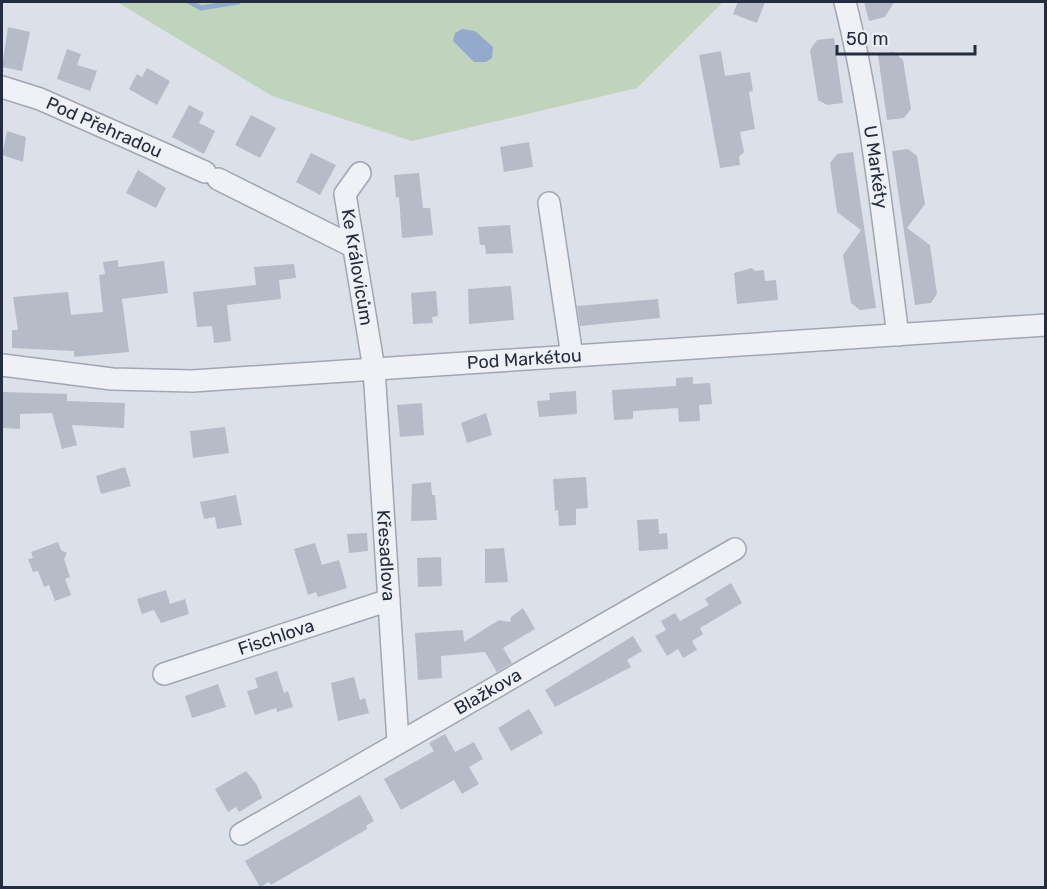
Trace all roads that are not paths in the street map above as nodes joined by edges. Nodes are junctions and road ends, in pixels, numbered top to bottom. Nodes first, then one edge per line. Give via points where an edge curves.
1 (845, 2) edge
2 (2, 87) edge
3 (360, 173) dead end
4 (549, 203) dead end
5 (352, 246) junction
6 (1046, 325) edge
7 (898, 335) junction
8 (572, 356) junction
9 (2, 365) edge
10 (374, 369) junction
11 (735, 549) dead end
12 (389, 600) junction
13 (164, 674) dead end
14 (398, 742) junction
15 (242, 834) dead end

1 - 7 street, U Markéty via 873,150
2 - 5 street, Pod Přehradou via 50,103 212,176
3 - 5 street, Ke Královicům via 345,194
4 - 8 street
5 - 10 street, Ke Královicům
6 - 7 street, Pod Markétou
7 - 8 street, Pod Markétou
8 - 10 street, Pod Markétou
9 - 10 street, Pod Markétou via 152,381
10 - 12 street, Křesadlova
11 - 14 street, Blažkova
12 - 13 street, Fischlova
12 - 14 street, Křesadlova
14 - 15 street, Blažkova

